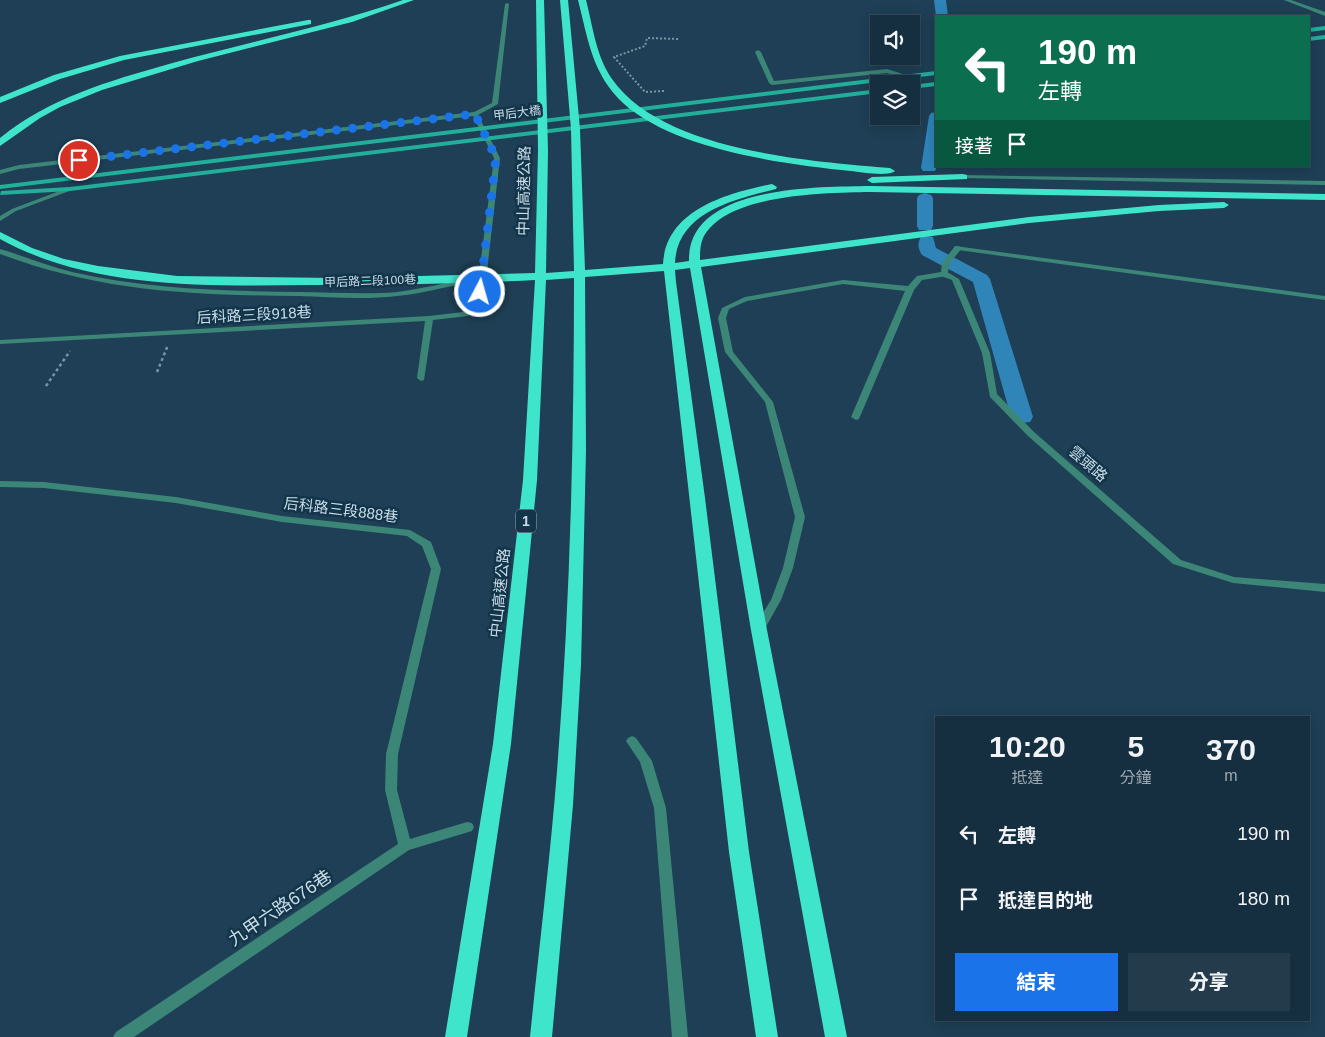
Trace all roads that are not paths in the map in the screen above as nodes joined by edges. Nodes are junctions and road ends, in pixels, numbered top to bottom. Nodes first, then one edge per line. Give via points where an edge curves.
1 (410, 0) edge
2 (540, 0) edge
3 (564, 0) edge
4 (582, 0) edge
5 (1286, 0) edge
6 (508, 4) dead end
7 (1325, 14) edge
8 (1325, 28) edge
9 (1310, 30) edge
10 (1325, 37) edge
11 (1310, 38) edge
12 (758, 52) dead end
13 (935, 74) edge
14 (899, 75) edge
15 (920, 76) edge
16 (870, 82) edge
17 (935, 84) edge
18 (920, 86) edge
19 (870, 92) edge
20 (0, 100) edge
21 (475, 114) junction
22 (0, 143) edge
23 (0, 172) edge
24 (963, 177) junction
25 (1325, 183) edge
26 (0, 187) edge
27 (70, 189) junction
28 (0, 193) edge
29 (1325, 198) edge
30 (0, 219) edge
31 (0, 235) edge
32 (0, 251) edge
33 (944, 274) junction
34 (481, 278) junction
35 (910, 289) junction
36 (1325, 298) edge
37 (430, 318) junction
38 (0, 342) edge
39 (421, 378) dead end
40 (856, 417) dead end
41 (0, 484) edge
42 (1325, 588) edge
43 (759, 630) junction
44 (632, 742) dead end
45 (467, 827) dead end
46 (406, 846) junction
47 (121, 1037) edge
48 (456, 1037) edge
49 (542, 1037) edge
50 (680, 1037) edge
51 (767, 1037) edge
52 (836, 1037) edge

1 - 20 highway via 123,58 57,77
1 - 22 highway via 352,20 116,82 47,111
2 - 48 highway, 中山高速公路 / 1 via 540,293 530,480 502,744
3 - 49 highway via 576,161 580,486 566,771
4 - 24 highway via 597,60 606,76 634,107 663,124 767,157 844,168
5 - 7 street
6 - 21 street via 495,104
8 - 9 main road
10 - 11 main road
12 - 14 street via 772,83 887,72
13 - 15 main road, 甲后大橋
16 - 26 main road, 甲后大橋
17 - 18 main road
19 - 27 main road, 甲后大橋
21 - 23 street via 19,167
21 - 34 street via 496,158
24 - 25 street
24 - 51 highway via 821,181 750,191 715,204 688,222 670,254 670,282 739,852
27 - 28 main road, 甲后大橋
27 - 30 street via 14,210
29 - 31 highway via 1067,215 675,266 504,279 237,281 106,271 59,260 15,245
29 - 43 highway via 821,190 764,198 741,205 713,220 698,236 695,249 697,285
32 - 34 street, 甲后路二段100巷 via 23,261 103,282 185,291 394,294
33 - 35 street via 920,278
33 - 36 street via 946,263 958,248
33 - 42 street, 雲頭路 via 955,279 986,353 993,395 1031,434 1177,562 1233,580
34 - 37 street, 后科路三段918巷 via 479,306 465,314
35 - 40 street
35 - 43 street via 843,282 745,299 726,308 722,318 729,352 769,402 800,517 788,568 776,600
37 - 38 street, 后科路三段918巷
37 - 39 street
41 - 46 street, 后科路三段888巷 via 44,485 176,500 282,519 410,533 427,544 436,569 392,754 391,790
43 - 52 highway
44 - 50 street via 646,761 660,808
45 - 46 street, 九甲六路676巷
46 - 47 street, 九甲六路676巷

